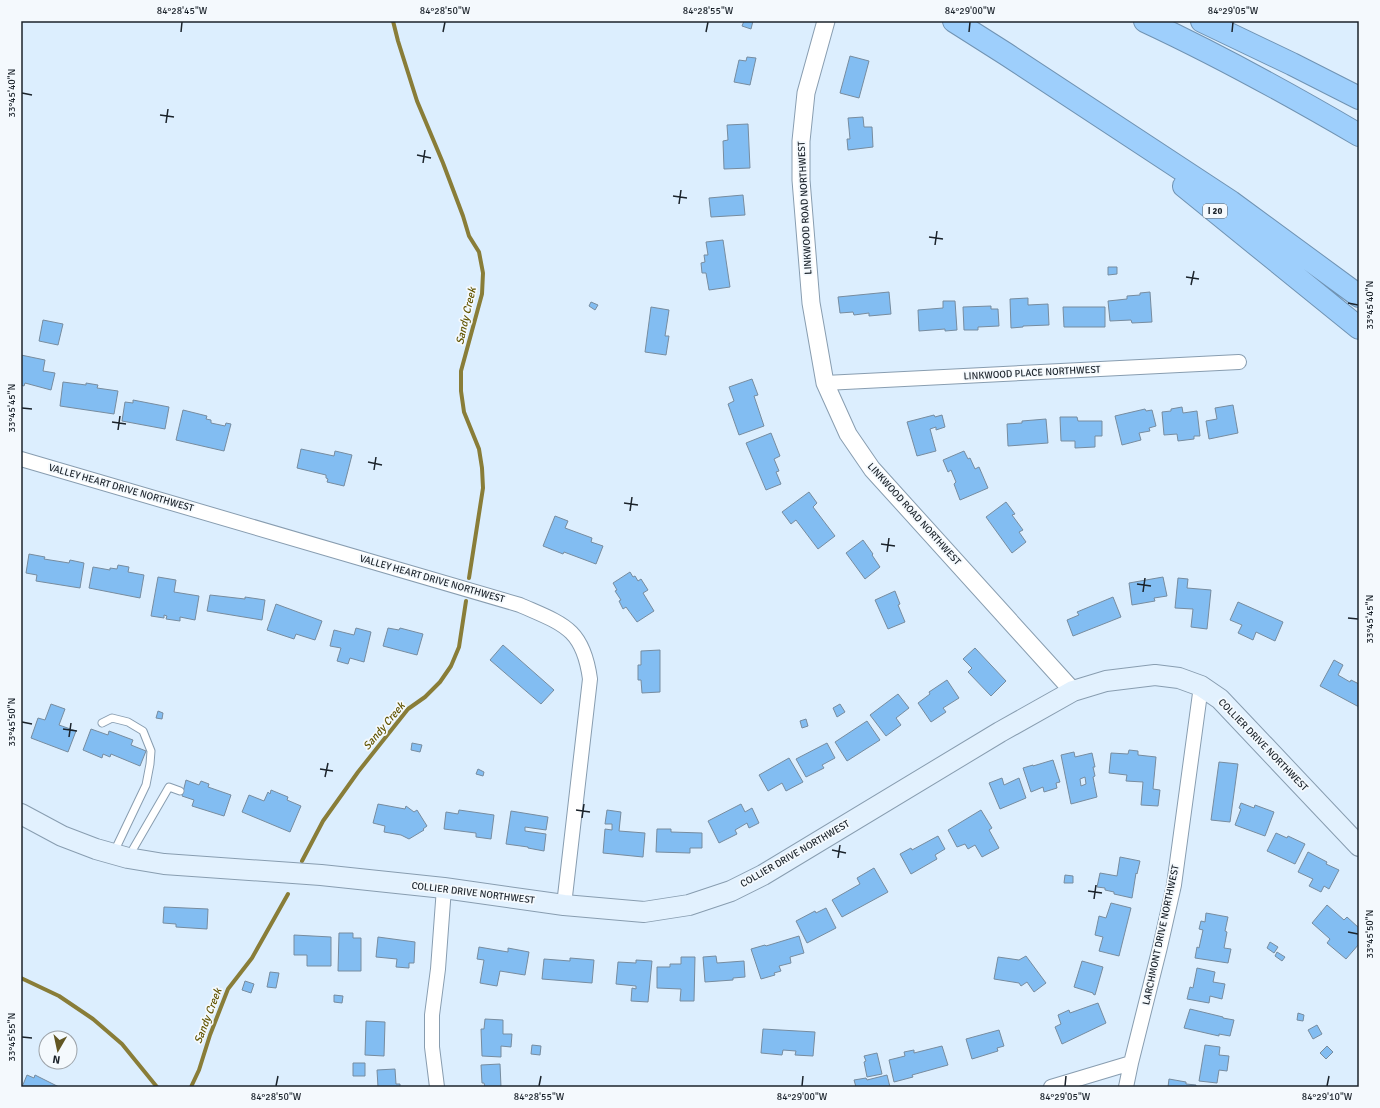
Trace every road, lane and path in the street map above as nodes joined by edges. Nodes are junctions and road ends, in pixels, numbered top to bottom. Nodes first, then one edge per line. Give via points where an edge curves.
1 (954, 21) edge
2 (1145, 21) edge
3 (1202, 21) edge
4 (826, 23) edge
5 (1068, 96) junction
6 (1359, 98) edge
7 (1359, 135) edge
8 (1359, 296) edge
9 (1359, 328) edge
10 (1239, 362) dead end
11 (825, 384) junction
12 (21, 459) edge
13 (1201, 686) junction
14 (1073, 691) junction
15 (102, 723) dead end
16 (180, 791) dead end
17 (21, 814) edge
18 (1359, 846) edge
19 (121, 856) junction
20 (444, 888) junction
21 (564, 905) junction
22 (1131, 1063) junction
23 (437, 1087) edge
24 (1051, 1087) edge
25 (1126, 1087) edge

1 - 5 highway, I 20
2 - 7 highway via 1256,76
3 - 6 highway
4 - 11 street, LINKWOOD ROAD NORTHWEST via 806,93 801,141 801,180 811,303
5 - 8 highway via 1230,202
5 - 9 highway, I 20 via 1163,169
10 - 11 street, LINKWOOD PLACE NORTHWEST
11 - 14 street, LINKWOOD ROAD NORTHWEST via 848,434 872,469
12 - 21 street, VALLEY HEART DRIVE NORTHWEST via 520,605 558,622 573,634 588,661 590,679
13 - 14 main road, COLLIER DRIVE NORTHWEST via 1179,678 1155,675 1106,681
13 - 18 main road, COLLIER DRIVE NORTHWEST via 1220,699
13 - 22 street, LARCHMONT DRIVE NORTHWEST via 1174,885
14 - 21 main road, COLLIER DRIVE NORTHWEST via 1000,732 763,875 731,891 689,905 644,912
15 - 19 lane via 112,718 128,722 143,731 151,751 146,785
16 - 19 lane via 168,787
17 - 19 main road, COLLIER DRIVE NORTHWEST via 62,836
19 - 20 main road, COLLIER DRIVE NORTHWEST via 164,864 321,875
20 - 21 main road, COLLIER DRIVE NORTHWEST
20 - 23 street via 432,1015 432,1047
22 - 24 street
22 - 25 street, LARCHMONT DRIVE NORTHWEST

